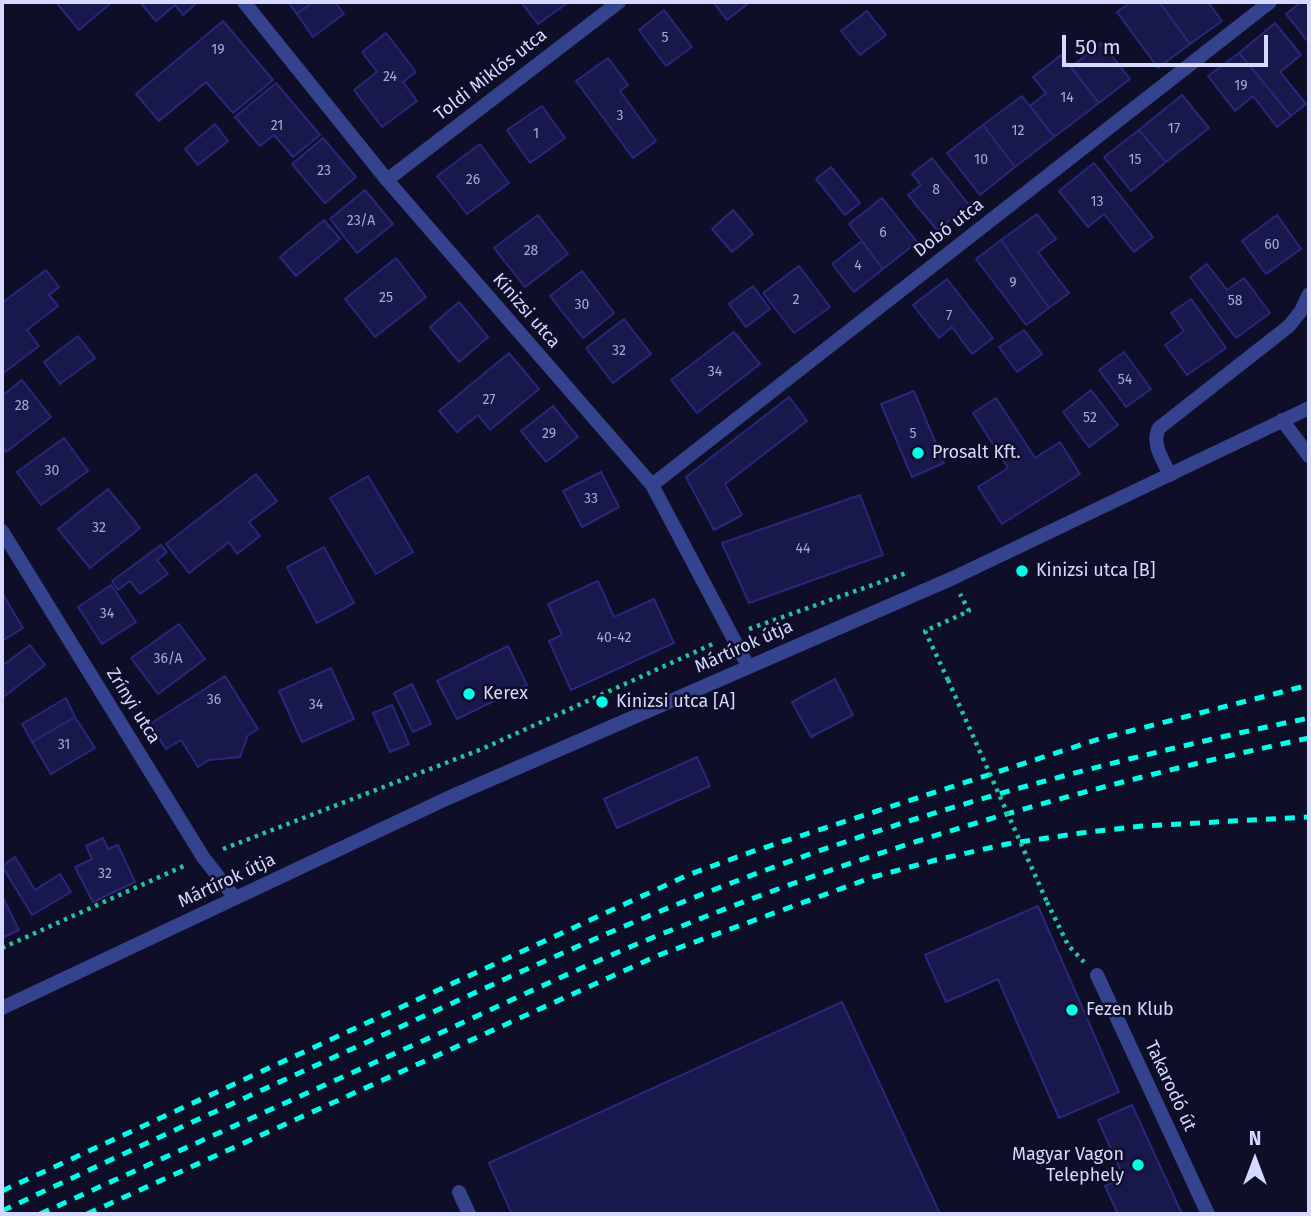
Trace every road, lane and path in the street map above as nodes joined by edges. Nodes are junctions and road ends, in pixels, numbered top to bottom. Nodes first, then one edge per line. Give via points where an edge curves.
1 (244, 2) edge
2 (619, 2) edge
3 (1269, 2) edge
4 (387, 180) junction
5 (1309, 294) edge
6 (1309, 408) edge
7 (1282, 420) junction
8 (1309, 456) edge
9 (1170, 475) junction
10 (652, 485) junction
11 (2, 531) edge
12 (917, 569) dead end
13 (733, 635) junction
14 (929, 639) dead end
15 (748, 666) junction
16 (203, 857) junction
17 (235, 898) junction
18 (1068, 945) dead end
19 (2, 948) edge
20 (1097, 975) dead end
21 (2, 1007) edge
22 (459, 1192) dead end
23 (469, 1214) edge
24 (1208, 1214) edge

1 - 4 street, Kinizsi utca
2 - 4 street, Toldi Miklós utca
3 - 10 street, Dobó utca
4 - 10 street, Kinizsi utca
5 - 9 street via 1289,326 1160,428 1157,447
6 - 7 street, Mártírok útja
7 - 8 street
7 - 9 street, Mártírok útja
9 - 15 street, Mártírok útja via 953,578
10 - 13 street, Kinizsi utca
11 - 16 street, Zrínyi utca
12 - 13 path
13 - 15 street, Kinizsi utca
13 - 16 path via 482,749
14 - 18 path, bridge
15 - 17 street, Mártírok útja
16 - 17 street, Zrínyi utca
16 - 19 path
17 - 21 street, Mártírok útja
20 - 24 street, Takarodó út
22 - 23 street

